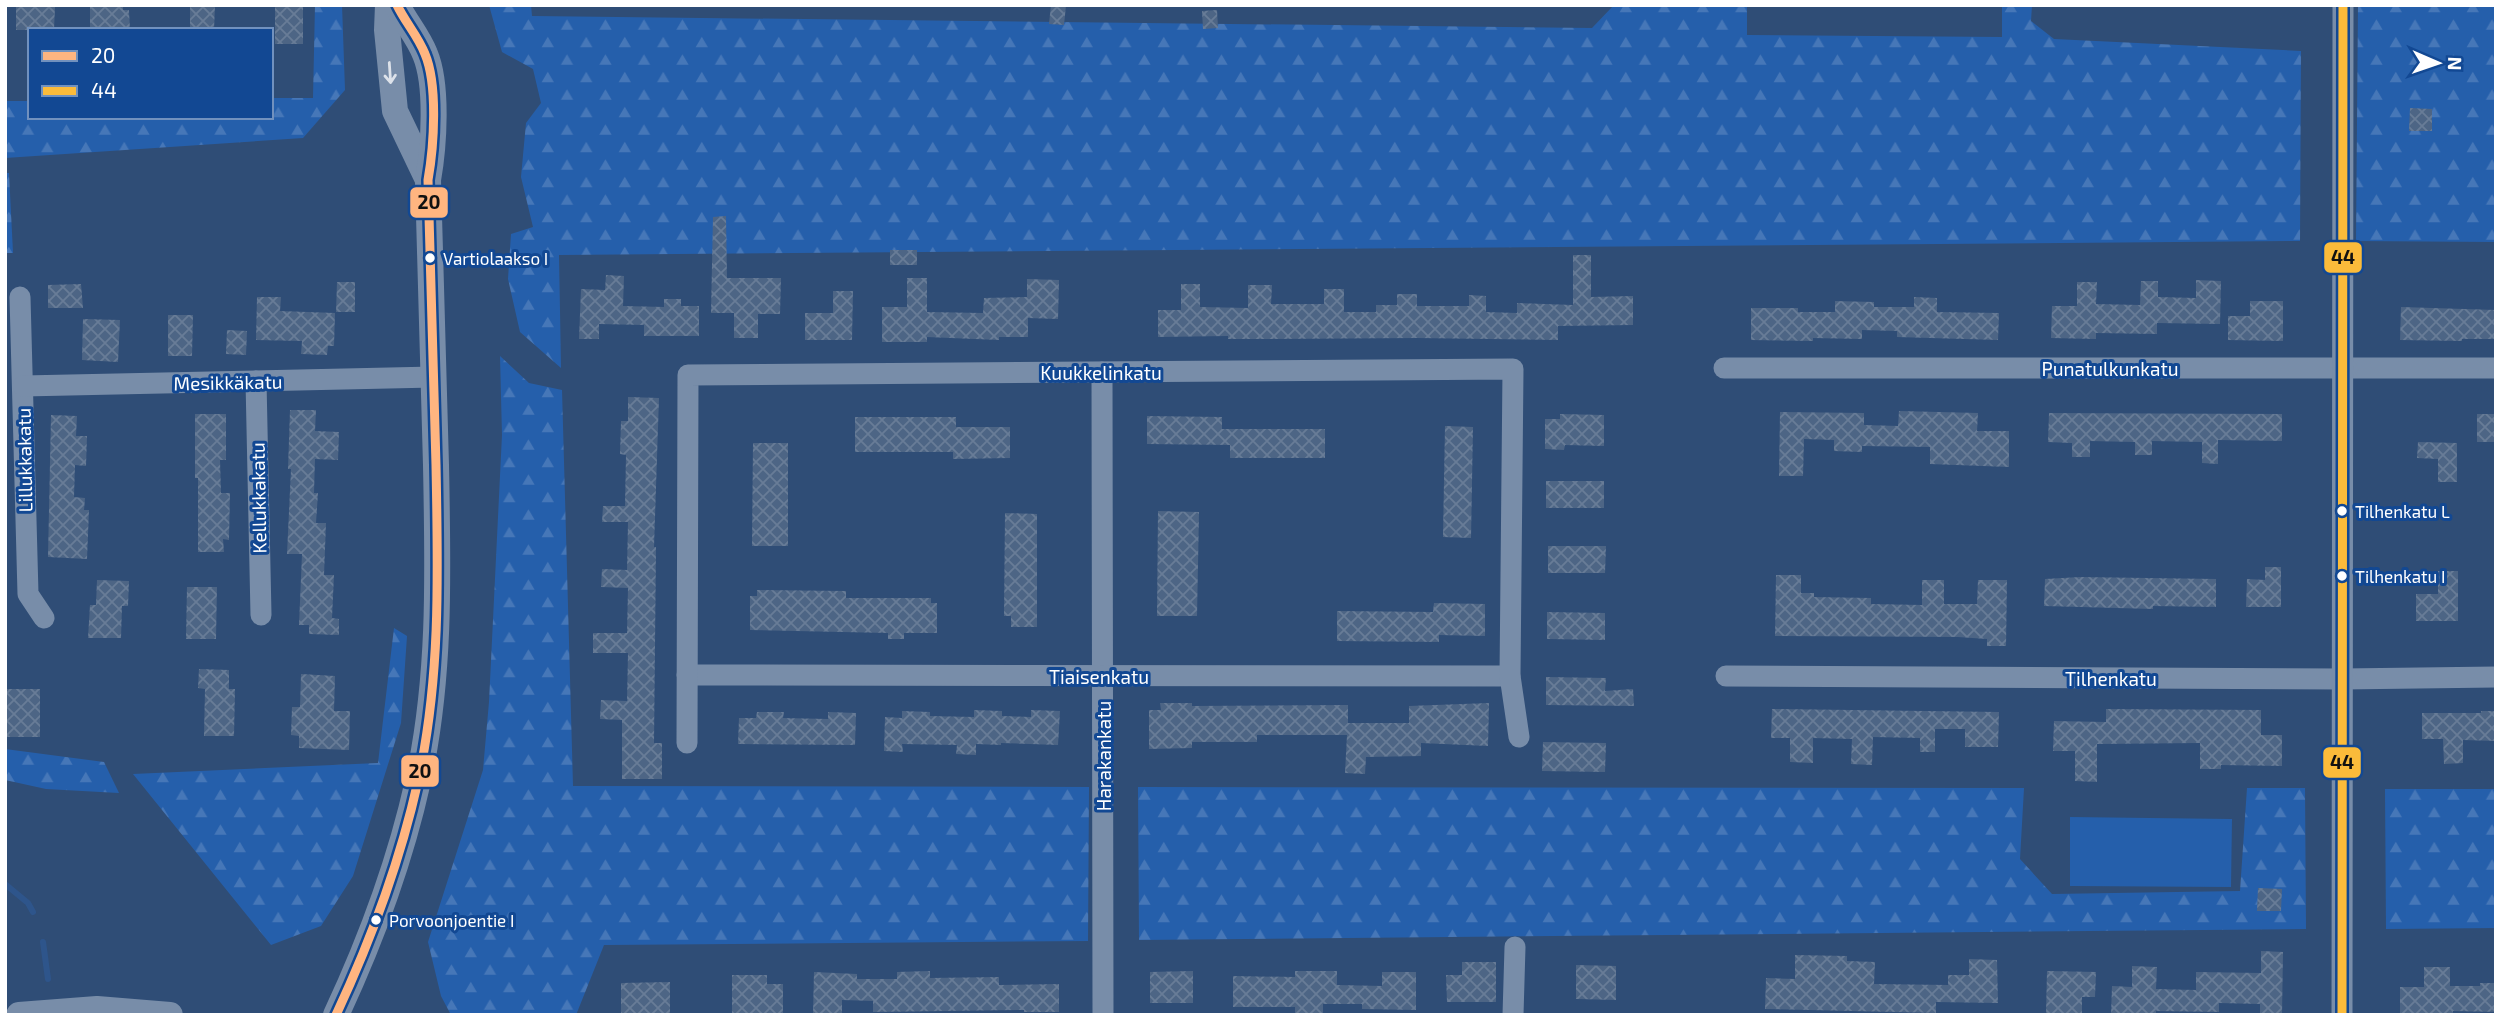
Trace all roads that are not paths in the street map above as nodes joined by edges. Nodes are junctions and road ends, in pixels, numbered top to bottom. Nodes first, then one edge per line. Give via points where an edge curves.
1 (388, 5) edge
2 (397, 5) edge
3 (2343, 5) edge
4 (428, 180) junction
5 (20, 297) dead end
6 (1724, 368) dead end
7 (2342, 368) junction
8 (2496, 368) edge
9 (1102, 372) junction
10 (434, 377) junction
11 (256, 381) junction
12 (23, 386) junction
13 (261, 615) dead end
14 (44, 618) dead end
15 (687, 675) junction
16 (1102, 676) junction
17 (1510, 676) junction
18 (1726, 676) dead end
19 (2496, 677) edge
20 (2342, 679) junction
21 (1520, 737) dead end
22 (687, 743) dead end
23 (1515, 947) dead end
24 (19, 1015) edge
25 (170, 1015) edge
26 (336, 1015) edge
27 (1103, 1015) edge
28 (1513, 1015) edge
29 (2342, 1015) edge

1 -> 4 street via 395,111
2 - 4 street via 425,53 430,73 433,150
3 - 7 street
4 - 10 street
5 - 12 street, Lillukkakatu
6 - 7 street, Punatulkunkatu
7 - 8 street, Punatulkunkatu
7 - 20 street
9 - 15 street, Kuukkelinkatu via 688,375
9 - 16 street, Harakankatu
9 - 17 street, Kuukkelinkatu via 1513,369
10 - 11 street, Mesikkäkatu
10 - 26 street via 439,571 431,704 397,864
11 - 12 street, Mesikkäkatu
11 - 13 street, Kellukkakatu
12 - 14 street, Lillukkakatu via 27,594
15 - 16 street, Tiaisenkatu
15 - 22 street
16 - 17 street, Tiaisenkatu
16 - 27 street, Harakankatu
17 - 21 street
18 - 20 street, Tilhenkatu
19 - 20 street, Tilhenkatu
20 - 29 street
23 - 28 street
24 - 25 street via 97,1009

